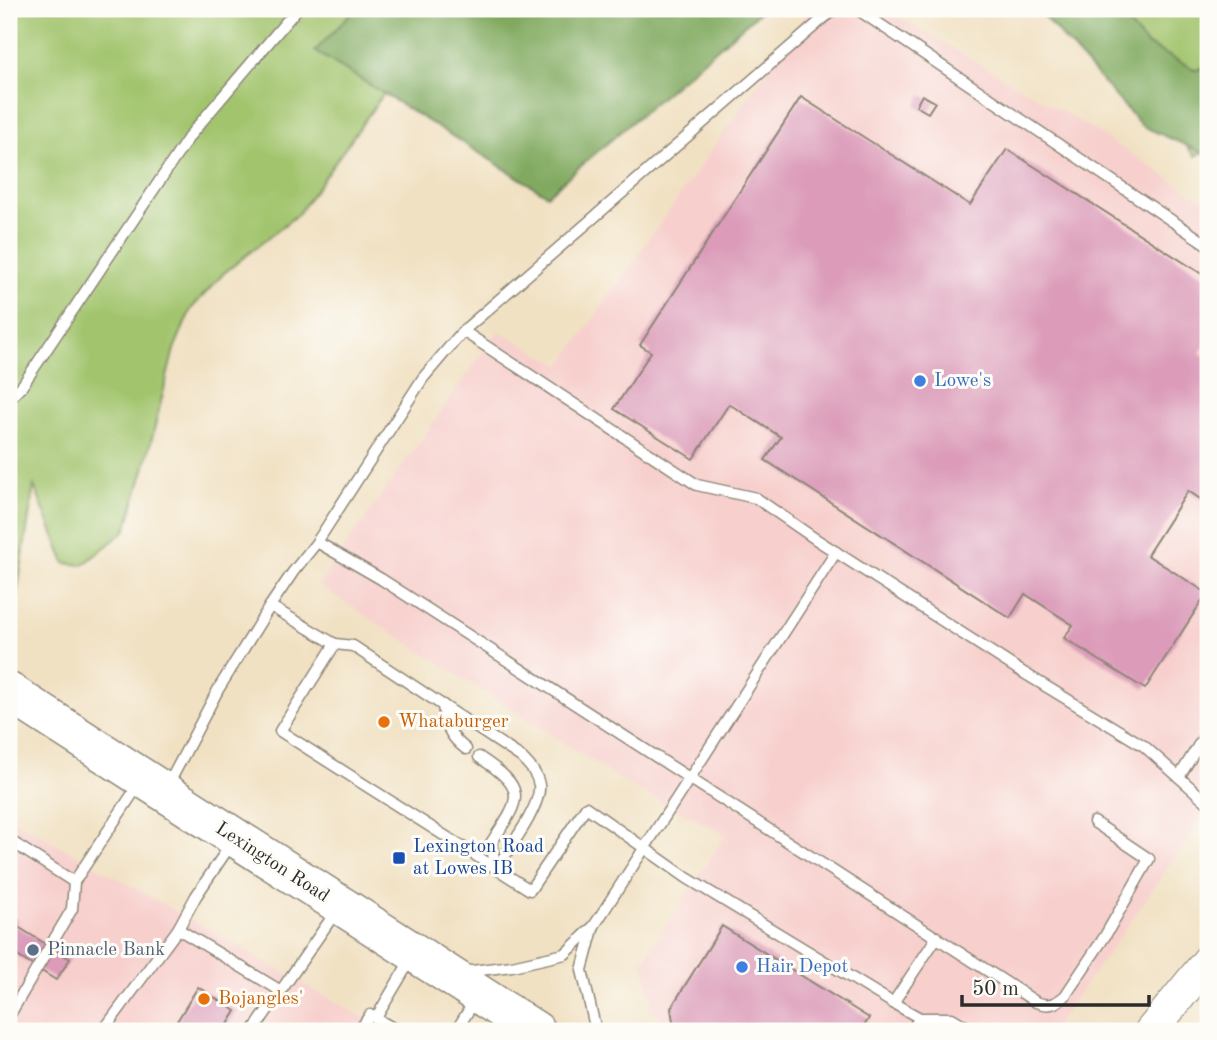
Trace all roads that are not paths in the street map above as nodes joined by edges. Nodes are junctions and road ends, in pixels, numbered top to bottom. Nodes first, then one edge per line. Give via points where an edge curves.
1 (297, 9) edge
2 (834, 9) edge
3 (857, 9) edge
4 (1208, 245) edge
5 (463, 331) junction
6 (9, 399) edge
7 (317, 542) junction
8 (836, 552) junction
9 (270, 606) junction
10 (335, 644) junction
11 (9, 692) edge
12 (443, 705) junction
13 (1208, 730) edge
14 (466, 749) dead end
15 (479, 757) dead end
16 (1179, 777) junction
17 (690, 778) junction
18 (153, 786) junction
19 (1208, 803) edge
20 (1094, 822) dead end
21 (235, 839) junction
22 (9, 840) edge
23 (646, 847) junction
24 (496, 869) junction
25 (74, 882) junction
26 (339, 906) junction
27 (594, 926) junction
28 (178, 929) junction
29 (937, 937) junction
30 (1208, 961) edge
31 (429, 964) junction
32 (281, 992) junction
33 (478, 994) junction
34 (893, 1003) junction
35 (9, 1016) edge
36 (376, 1018) junction
37 (920, 1018) junction
38 (103, 1031) edge
39 (253, 1031) edge
40 (359, 1031) edge
41 (398, 1031) edge
42 (456, 1031) edge
43 (536, 1031) edge
44 (596, 1031) edge
45 (911, 1031) edge
46 (974, 1031) edge
47 (1151, 1031) edge

1 - 6 lane via 191,134
2 - 5 lane
3 - 4 lane
5 - 7 lane via 423,378
5 - 8 lane via 697,485 756,498
7 - 9 lane
7 - 17 lane
8 - 16 lane via 1144,746
8 - 17 lane
9 - 10 lane
9 - 18 lane
10 - 12 lane via 353,646
10 - 24 lane via 280,731
11 - 18 highway, Lexington Road
12 - 14 lane via 452,739
12 - 24 lane via 521,757 533,769 539,785 538,800
13 - 16 lane
15 - 24 lane via 505,774 516,796 513,810 491,843
16 - 19 lane
17 - 23 lane
17 - 29 lane
18 - 21 highway, Lexington Road
18 - 25 lane
20 - 29 lane via 1149,859 1065,996 1046,1006 1037,1002
21 - 26 highway, Lexington Road
21 - 28 lane
22 - 25 lane
23 - 24 lane via 586,807 530,890
23 - 27 lane
23 - 34 lane via 687,878
25 - 35 lane via 72,909
26 - 31 highway, Lexington Road
26 - 32 lane
27 - 31 lane via 565,954 512,966
27 - 44 lane via 582,970
28 - 32 lane
28 - 38 lane
29 - 34 lane
30 - 47 main road
31 - 33 highway, Lexington Road
31 - 36 lane
32 - 39 lane
33 - 42 lane
33 - 43 highway, Lexington Road
34 - 37 lane
36 - 40 lane via 370,1015
36 - 41 lane
37 - 45 lane
37 - 46 lane via 952,1018

